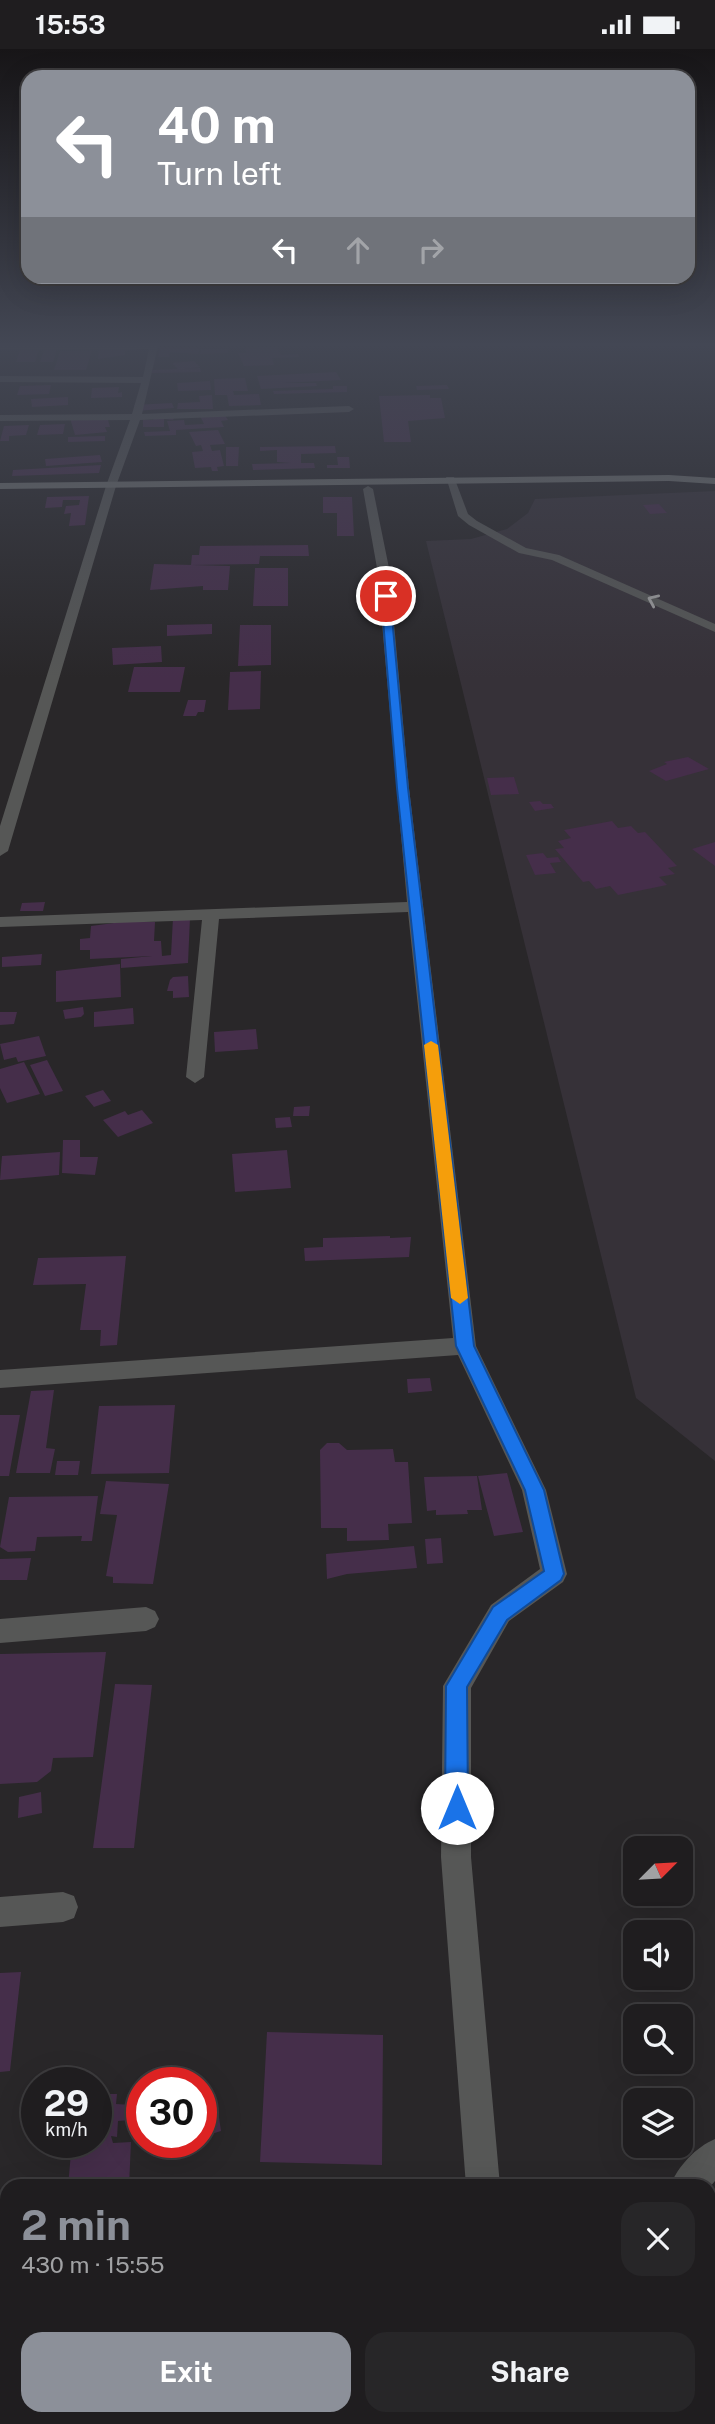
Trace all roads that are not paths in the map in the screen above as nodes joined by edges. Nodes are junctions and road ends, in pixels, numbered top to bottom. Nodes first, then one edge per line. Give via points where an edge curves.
1 (122, 457) edge
2 (715, 482) edge
3 (451, 483) junction
4 (0, 486) edge
5 (110, 489) junction
6 (368, 489) junction
7 (0, 493) edge
8 (523, 551) junction
9 (545, 568) dead end
10 (715, 628) edge
11 (0, 791) edge
12 (19, 791) junction
13 (0, 851) edge
14 (416, 908) junction
15 (211, 914) junction
16 (0, 922) edge
17 (195, 1077) dead end
18 (465, 1346) junction
19 (0, 1379) edge
20 (146, 1619) dead end
21 (0, 1631) edge
22 (63, 1907) dead end
23 (0, 1913) edge
24 (715, 2156) edge
25 (482, 2179) edge
26 (694, 2179) edge

1 - 5 street
2 - 3 main road
3 - 5 main road
3 - 6 main road
3 - 8 street via 463,516
4 - 5 main road
5 - 6 main road
5 - 7 main road
5 - 12 street
6 - 14 street via 383,568
8 - 9 street
10 -> 8 street via 555,557
11 - 12 street
12 - 13 street
14 - 15 street
14 - 18 street
15 - 16 street
15 - 17 street
18 - 19 street
18 - 25 street via 534,1490 554,1574 500,1613 457,1686 456,1857
20 - 21 street
22 - 23 street
24 - 26 street

